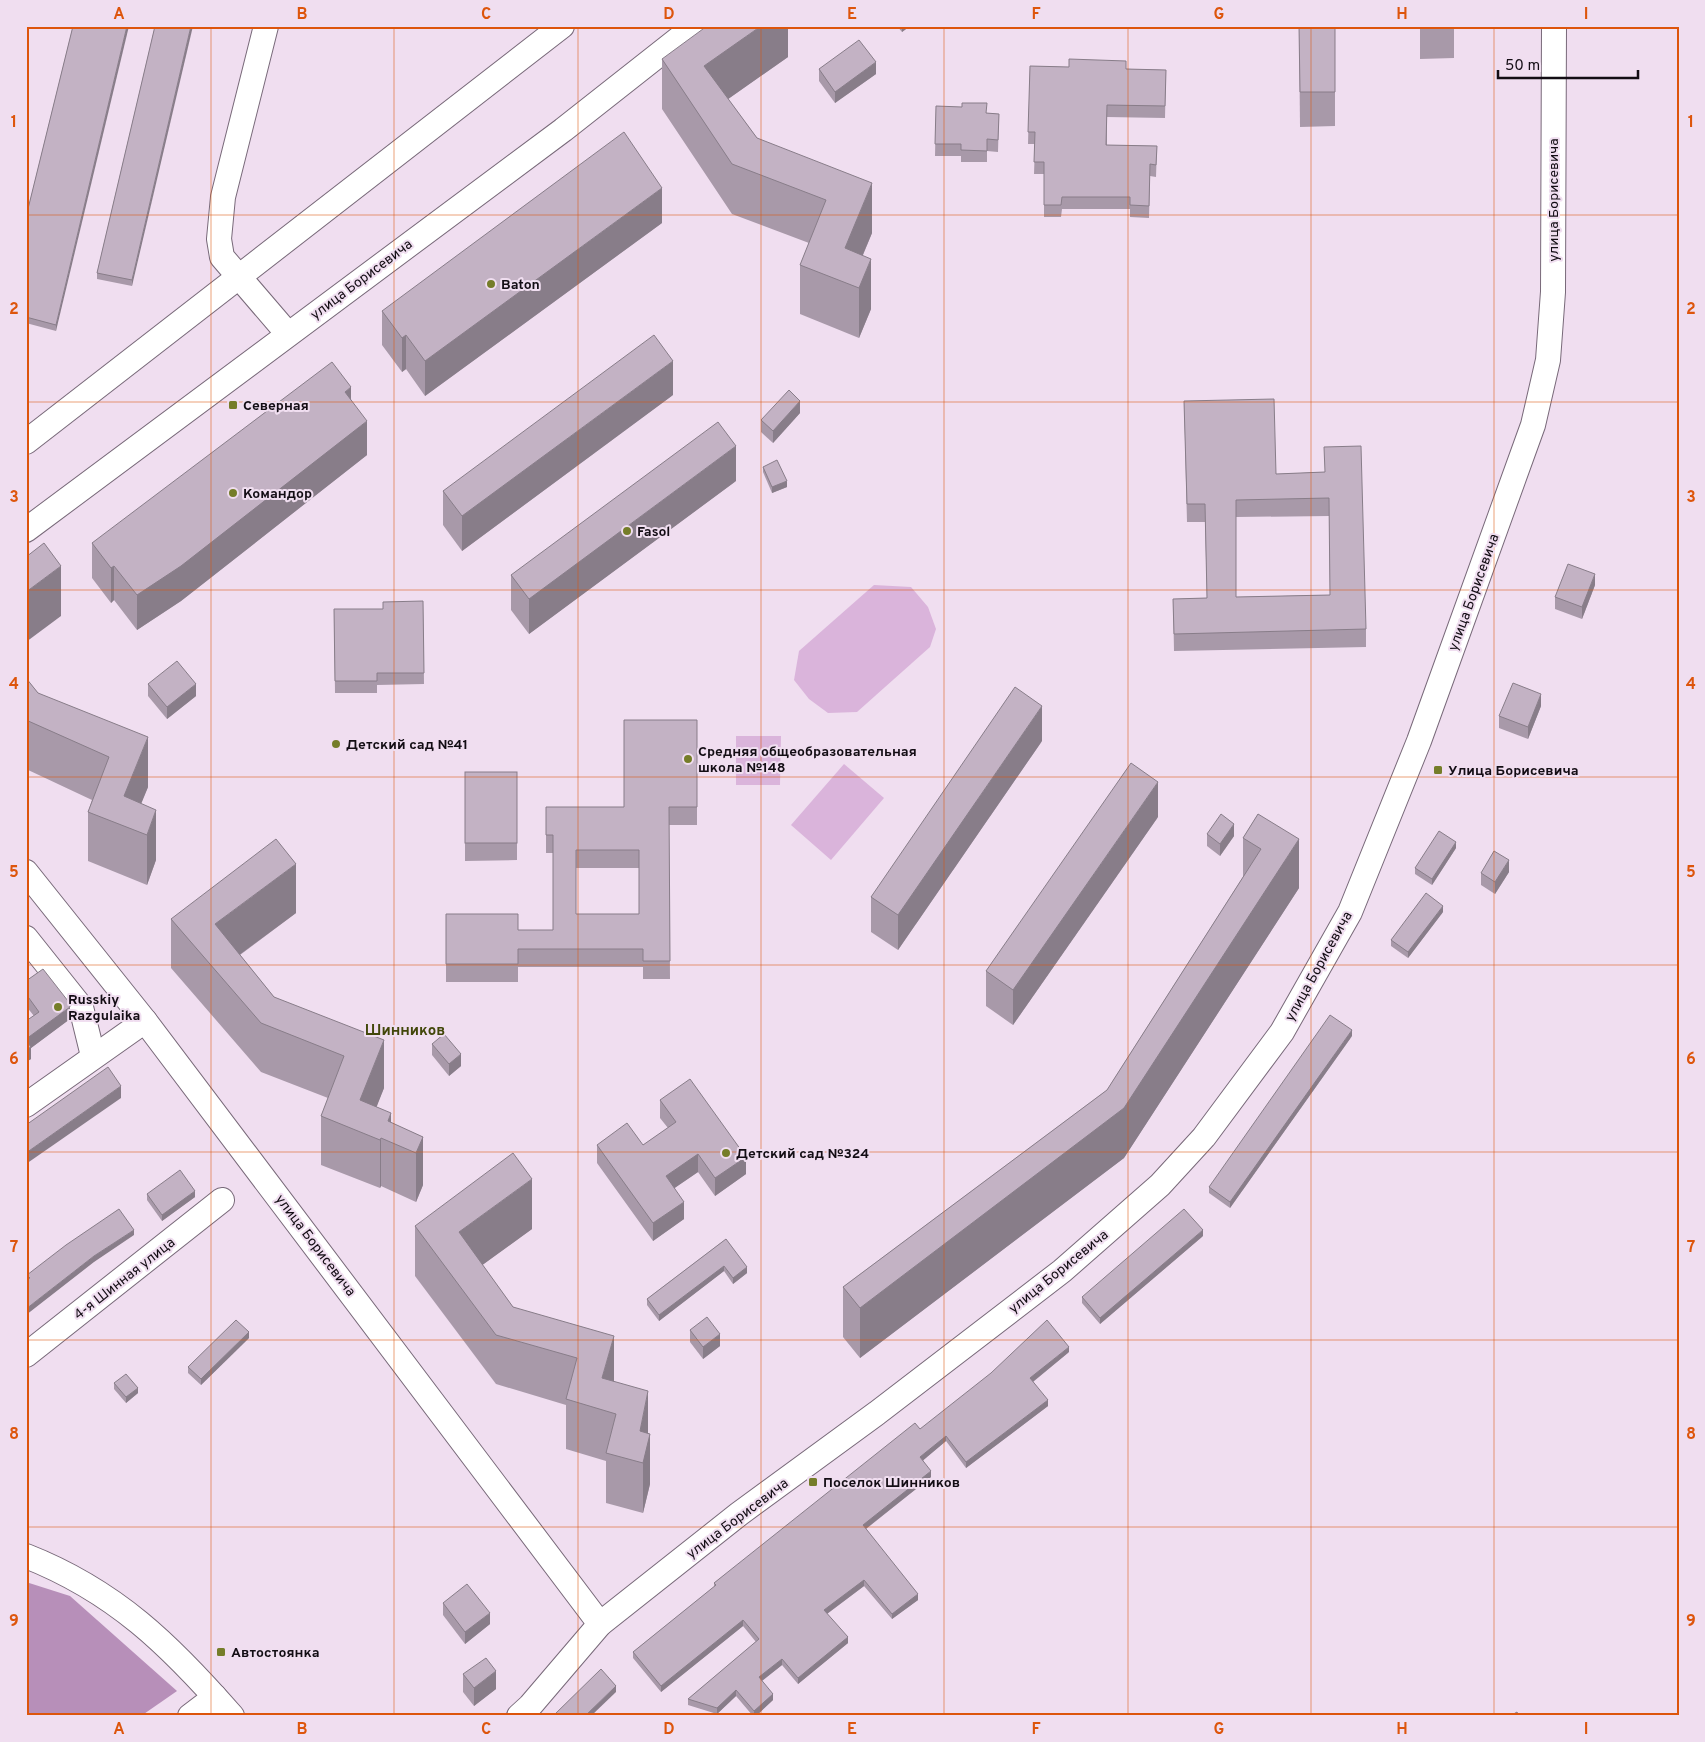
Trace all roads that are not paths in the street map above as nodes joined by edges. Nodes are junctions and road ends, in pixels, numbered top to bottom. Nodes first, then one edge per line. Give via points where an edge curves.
1 (266, 26) edge
2 (562, 26) edge
3 (695, 26) edge
4 (1554, 26) edge
5 (241, 278) junction
6 (288, 334) junction
7 (26, 442) edge
8 (26, 530) edge
9 (26, 872) edge
10 (26, 938) edge
11 (146, 1021) junction
12 (94, 1056) junction
13 (26, 1105) edge
14 (222, 1200) dead end
15 (26, 1355) edge
16 (26, 1556) edge
17 (600, 1624) junction
18 (215, 1697) junction
19 (190, 1716) edge
20 (232, 1716) edge
21 (519, 1716) edge

1 - 5 street via 223,196 219,239 222,257
2 - 5 street
3 - 6 street, улица Борисевича via 563,130
4 - 17 street, улица Борисевича via 1553,292 1548,360 1533,425 1419,741 1350,912 1282,1032 1204,1137 1160,1184 1062,1271 739,1514
5 - 6 street
5 - 7 street
6 - 8 street, улица Борисевича
9 - 11 street, улица Борисевича
10 - 12 street via 81,1007
11 - 12 street
11 - 17 street, улица Борисевича
12 - 13 street
14 - 15 street, 4-я Шинная улица
16 - 18 street via 63,1571 136,1618 194,1672
17 - 21 street, улица Борисевича
18 - 19 street
18 - 20 street

